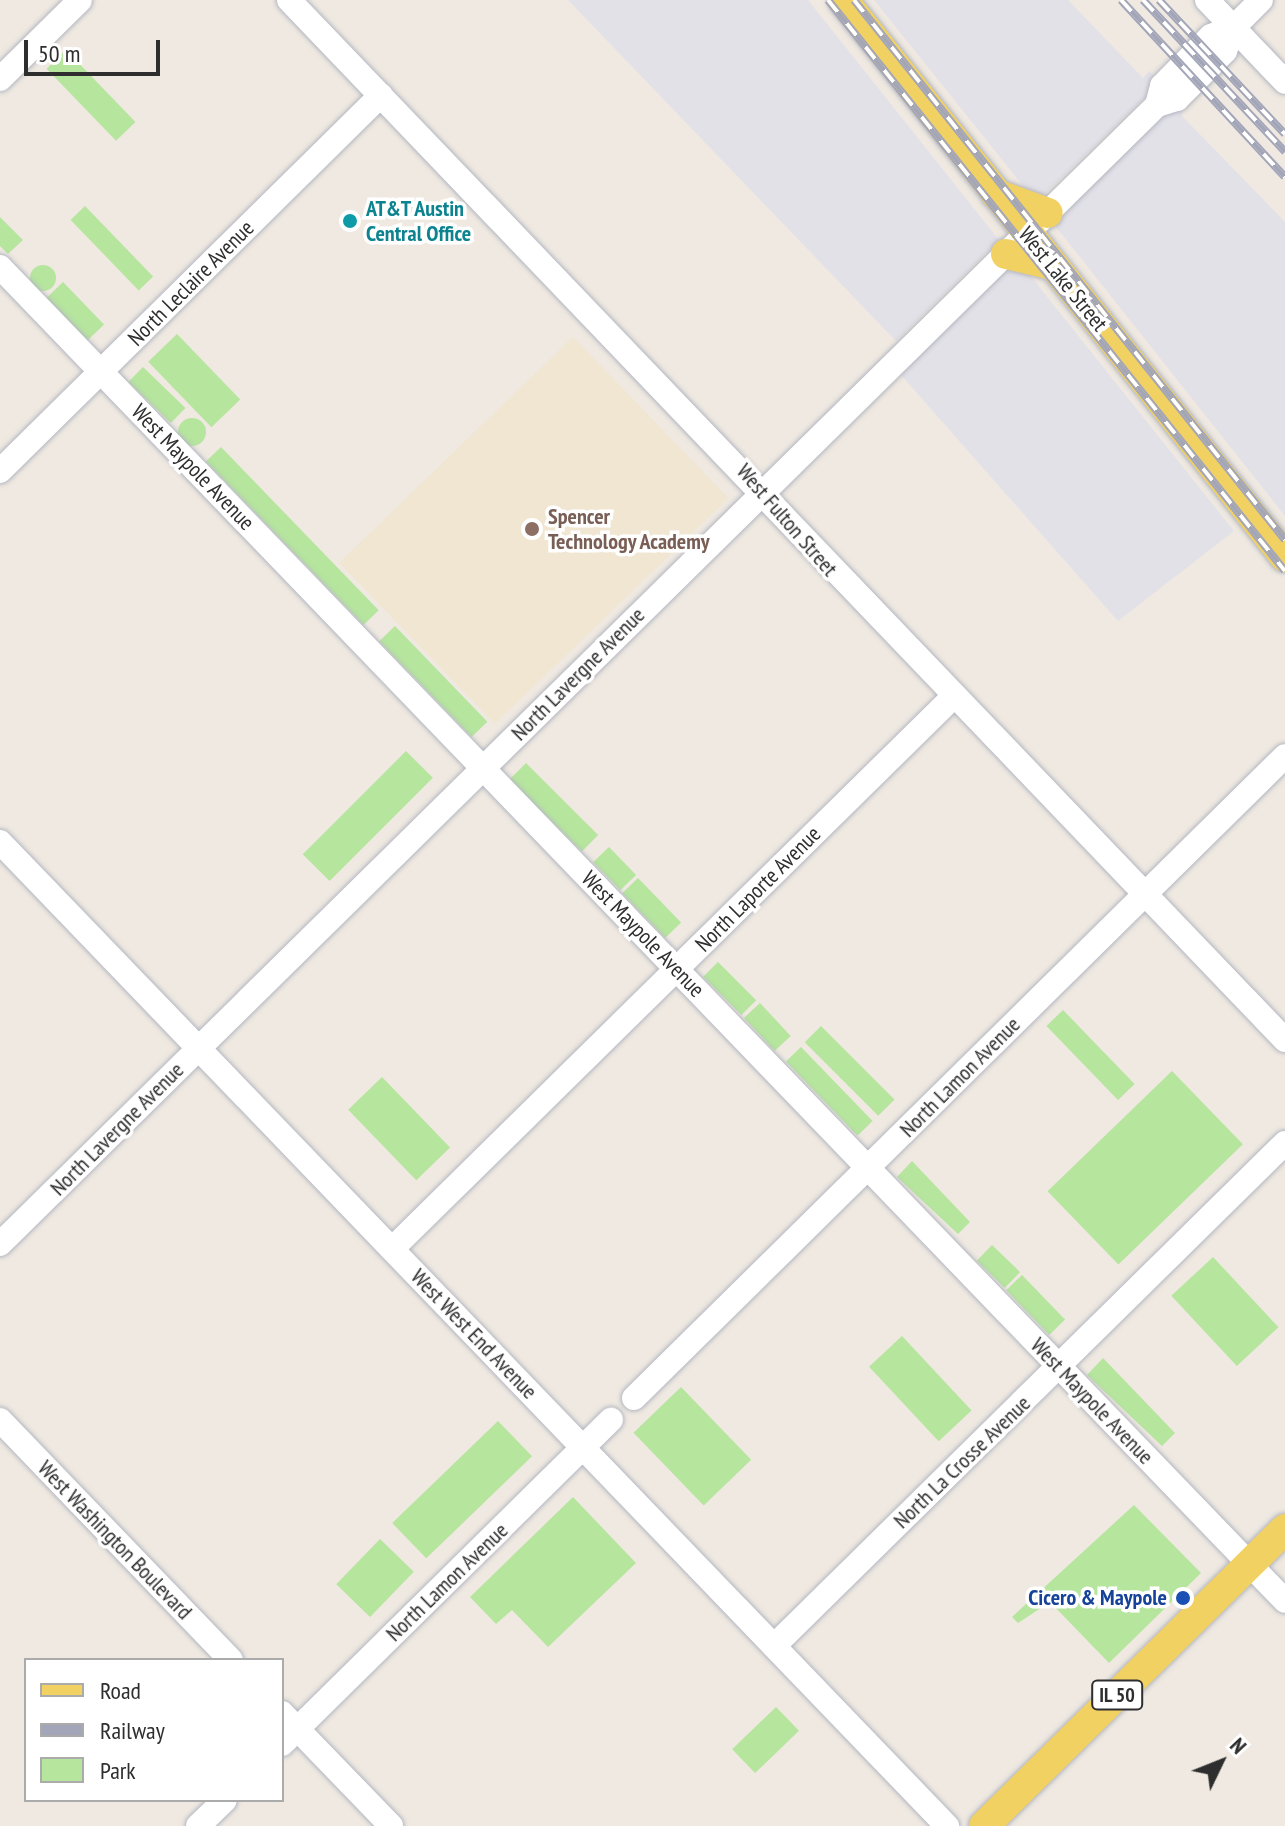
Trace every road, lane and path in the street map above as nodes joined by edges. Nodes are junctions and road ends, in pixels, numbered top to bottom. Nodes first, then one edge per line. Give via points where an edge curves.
1 (80, 0) edge
2 (289, 0) edge
3 (843, 0) edge
4 (1207, 0) edge
5 (1261, 0) edge
6 (1234, 27) junction
7 (0, 79) edge
8 (1285, 82) edge
9 (381, 95) junction
10 (950, 136) junction
11 (1027, 234) junction
12 (0, 267) edge
13 (1099, 323) junction
14 (101, 372) junction
15 (0, 471) edge
16 (762, 493) junction
17 (1285, 557) edge
18 (953, 697) junction
19 (1285, 756) edge
20 (483, 768) junction
21 (0, 842) edge
22 (1145, 895) junction
23 (677, 969) junction
24 (1285, 1040) edge
25 (198, 1048) junction
26 (1285, 1143) edge
27 (868, 1168) junction
28 (0, 1244) edge
29 (392, 1249) junction
30 (1059, 1367) junction
31 (634, 1398) dead end
32 (0, 1420) edge
33 (611, 1420) dead end
34 (583, 1448) junction
35 (1285, 1529) edge
36 (1250, 1564) junction
37 (1285, 1601) edge
38 (774, 1646) junction
39 (229, 1658) edge
40 (287, 1729) edge
41 (223, 1802) edge
42 (198, 1826) edge
43 (391, 1826) edge
44 (947, 1826) edge
45 (984, 1826) edge

1 - 7 street
2 - 9 street, West Fulton Street
3 - 10 main road, West Lake Street
4 - 6 street
5 - 6 street, North Lavergne Avenue
6 - 8 street
6 - 11 street, North Lavergne Avenue via 1225,51 1177,99 1157,105
9 - 14 street, North Leclaire Avenue
9 - 16 street, West Fulton Street
10 - 11 main road, West Lake Street
10 - 11 main road via 951,167
11 - 13 main road, West Lake Street
11 - 13 main road via 1101,296
11 - 16 street, North Lavergne Avenue
12 - 14 street, West Maypole Avenue
13 - 17 main road, West Lake Street
14 - 15 street, North Leclaire Avenue
14 - 20 street, West Maypole Avenue
16 - 18 street, West Fulton Street
16 - 20 street, North Lavergne Avenue
18 - 22 street, West Fulton Street
18 - 23 street, North Laporte Avenue
19 - 22 street, North Lamon Avenue
20 - 23 street, West Maypole Avenue
20 - 25 street, North Lavergne Avenue
21 - 25 street, West West End Avenue
22 - 24 street, West Fulton Street
22 - 27 street, North Lamon Avenue
23 - 27 street, West Maypole Avenue
23 - 29 street, North Laporte Avenue
25 - 28 street, North Lavergne Avenue
25 - 29 street, West West End Avenue
26 - 30 street, North La Crosse Avenue
27 - 30 street, West Maypole Avenue
27 - 31 street, North Lamon Avenue
29 - 34 street, West West End Avenue
30 - 36 street, West Maypole Avenue
30 - 38 street, North La Crosse Avenue
32 - 39 street, West Washington Boulevard
33 - 34 street, North Lamon Avenue
34 - 38 street, West West End Avenue
34 - 40 street, North Lamon Avenue
35 - 36 main road, IL 50
36 - 37 street, West Maypole Avenue
36 - 45 main road, IL 50
38 - 44 street, West West End Avenue
40 - 43 street
41 - 42 street

